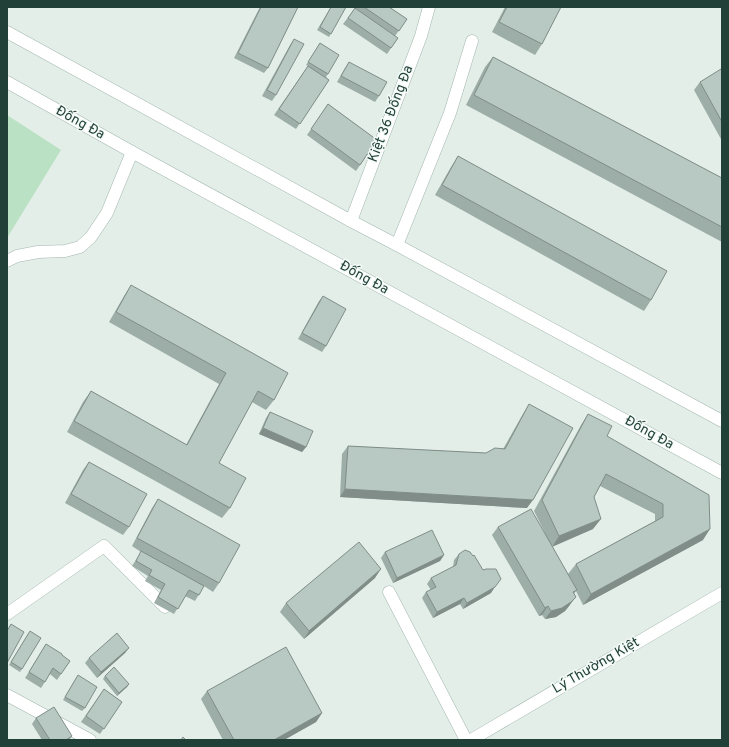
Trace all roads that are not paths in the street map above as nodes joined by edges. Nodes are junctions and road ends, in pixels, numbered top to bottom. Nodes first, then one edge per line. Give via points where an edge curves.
1 (429, 7) edge
2 (7, 32) edge
3 (472, 41) dead end
4 (7, 82) edge
5 (132, 152) junction
6 (351, 221) junction
7 (397, 244) junction
8 (7, 261) edge
9 (722, 421) edge
10 (722, 473) edge
11 (389, 592) dead end
12 (722, 593) edge
13 (165, 607) edge
14 (7, 614) edge
15 (7, 695) edge
16 (90, 740) edge
17 (466, 740) edge
18 (471, 740) edge

1 - 6 street, Kiệt 36 Đống Đa via 421,36
2 - 6 street
3 - 7 street via 450,113
4 - 5 street, Đống Đa
5 - 8 street via 107,213 91,237 80,247 17,256
5 - 10 street, Đống Đa
6 - 7 street
7 - 9 street
11 - 17 street
12 - 18 street, Lý Thường Kiệt
13 - 14 street via 104,546
15 - 16 street

